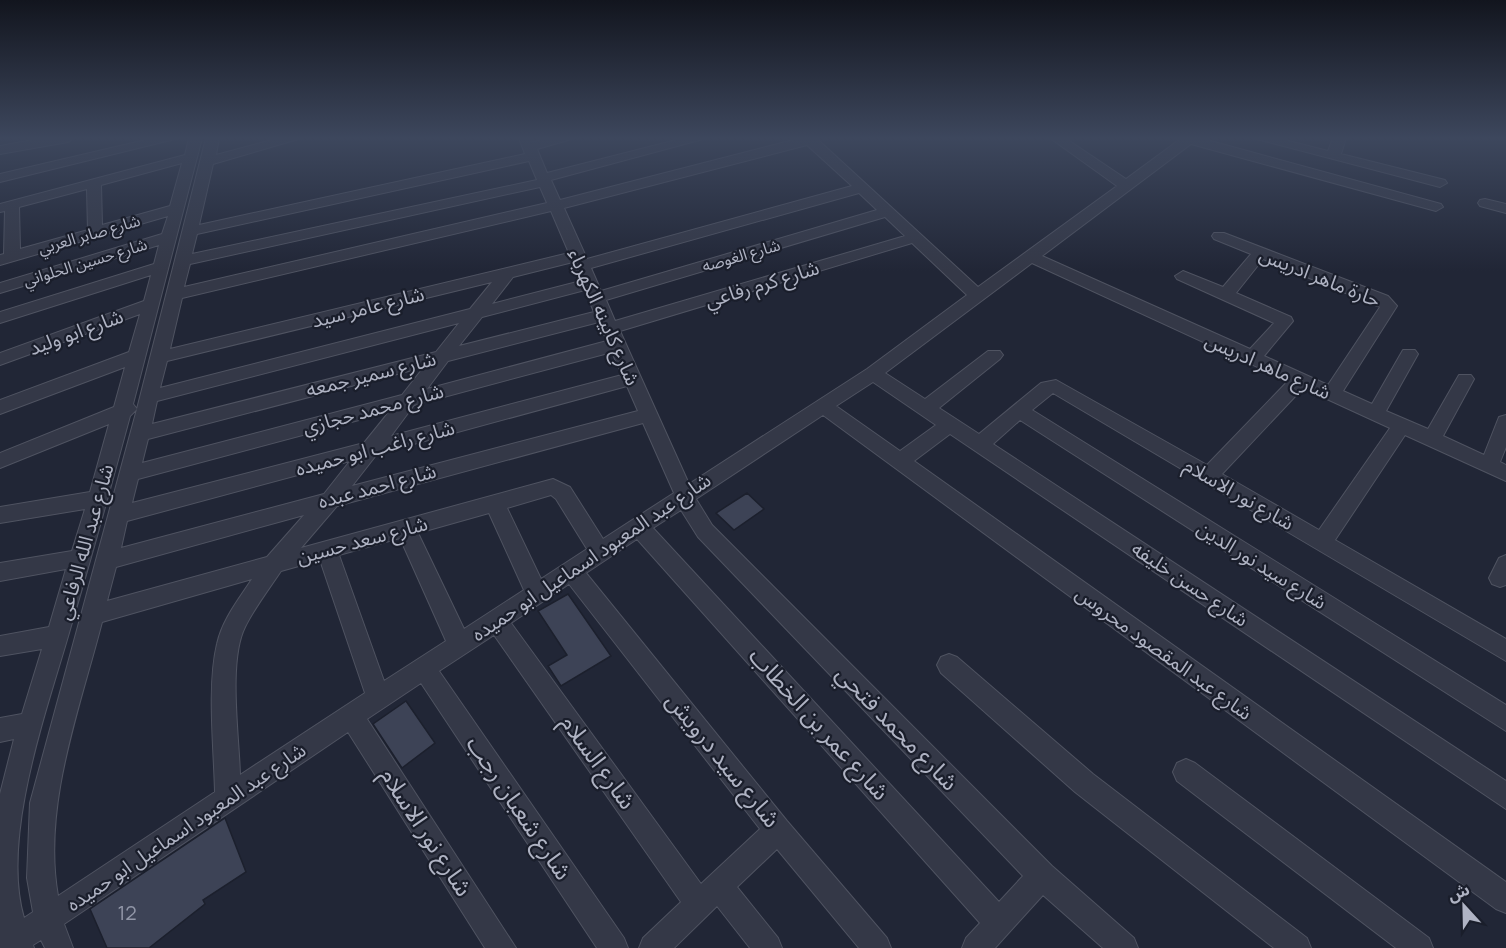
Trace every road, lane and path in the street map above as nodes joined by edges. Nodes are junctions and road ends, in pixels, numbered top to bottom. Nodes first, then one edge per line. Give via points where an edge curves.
1 (190, 182) edge
2 (200, 182) edge
3 (387, 182) edge
4 (534, 182) edge
5 (545, 182) edge
6 (645, 182) edge
7 (855, 182) edge
8 (1121, 182) edge
9 (1132, 182) edge
10 (1345, 182) edge
11 (1437, 182) edge
12 (94, 183) joint
13 (1440, 183) dead end
14 (1127, 186) junction
15 (861, 188) junction
16 (1485, 203) dead end
17 (6, 206) edge
18 (555, 206) junction
19 (1436, 207) dead end
20 (178, 208) junction
21 (1506, 209) edge
22 (887, 212) junction
23 (190, 231) junction
24 (94, 232) junction
25 (1219, 236) dead end
26 (169, 237) junction
27 (914, 238) junction
28 (1260, 253) junction
29 (1030, 257) junction
30 (6, 258) edge
31 (183, 261) junction
32 (579, 261) junction
33 (161, 267) junction
34 (507, 273) junction
35 (1184, 276) dead end
36 (0, 288) edge
37 (592, 291) junction
38 (175, 294) junction
39 (1226, 294) junction
40 (978, 296) junction
41 (151, 304) junction
42 (476, 313) junction
43 (0, 318) edge
44 (609, 330) junction
45 (1409, 354) dead end
46 (137, 356) junction
47 (442, 356) junction
48 (994, 356) dead end
49 (160, 357) junction
50 (0, 359) edge
51 (1251, 359) junction
52 (873, 373) junction
53 (631, 379) junction
54 (1465, 379) dead end
55 (1299, 381) junction
56 (1331, 395) junction
57 (149, 399) junction
58 (409, 399) junction
59 (822, 405) junction
60 (0, 407) edge
61 (926, 408) junction
62 (1019, 411) junction
63 (121, 412) junction
64 (647, 415) junction
65 (1375, 415) junction
66 (1506, 422) edge
67 (950, 424) junction
68 (1401, 426) junction
69 (140, 434) junction
70 (1431, 440) junction
71 (980, 444) junction
72 (370, 450) junction
73 (0, 461) edge
74 (900, 462) junction
75 (1498, 470) edge
76 (130, 474) junction
77 (1209, 476) junction
78 (683, 496) junction
79 (332, 498) junction
80 (98, 499) junction
81 (495, 503) junction
82 (0, 515) edge
83 (120, 515) junction
84 (638, 526) junction
85 (406, 528) junction
86 (1322, 543) junction
87 (327, 549) junction
88 (600, 552) junction
89 (81, 558) junction
90 (108, 560) junction
91 (274, 564) junction
92 (571, 571) junction
93 (0, 572) edge
94 (537, 594) junction
95 (94, 614) junction
96 (496, 620) junction
97 (57, 636) junction
98 (459, 644) junction
99 (0, 646) edge
100 (1506, 651) edge
101 (949, 665) dead end
102 (424, 668) junction
103 (378, 698) junction
104 (351, 716) junction
105 (1506, 719) edge
106 (31, 724) junction
107 (0, 730) edge
108 (1186, 772) dead end
109 (1506, 796) edge
110 (228, 800) junction
111 (3, 821) edge
112 (778, 830) junction
113 (1042, 876) junction
114 (709, 895) junction
115 (1506, 899) edge
116 (48, 920) junction
117 (999, 922) junction
118 (12, 943) edge
119 (59, 948) edge
120 (502, 948) edge
121 (614, 948) edge
122 (653, 948) edge
123 (768, 948) edge
124 (877, 948) edge
125 (976, 948) edge
126 (1124, 948) edge
127 (1297, 948) edge
128 (1419, 948) edge

1 - 20 street, شارع عبد الله الرفاعي
2 - 23 street, شارع عبد الله الرفاعي
3 - 23 street
4 - 31 street
5 - 18 street, شارع كابينه الكهرباء
6 - 18 street
7 - 15 street
8 - 14 street
9 - 14 street, شارع عبد المعبود اسماعيل ابو حميده
10 - 19 street
11 - 13 street
12 - 17 street
12 - 24 street
14 - 29 street, شارع عبد المعبود اسماعيل ابو حميده
15 - 22 street
15 - 32 street, شارع عامر سيد
16 - 21 street
17 - 30 street
18 - 32 street, شارع كابينه الكهرباء
18 - 38 street
20 - 24 street, شارع صابر العربي
20 - 26 street, شارع عبد الله الرفاعي
22 - 27 street
22 - 37 street, شارع الغوصه
23 - 31 street, شارع عبد الله الرفاعي
24 - 30 street, شارع صابر العربي
25 - 28 street, حارة ماهر ادريس
26 - 33 street, شارع عبد الله الرفاعي
26 - 36 street, شارع حسين الحلواني
27 - 40 street
27 - 44 street, شارع كرم رفاعي
28 - 39 street
28 - 56 street, حارة ماهر ادريس via 1389,306
29 - 40 street, شارع عبد المعبود اسماعيل ابو حميده
29 - 51 street, شارع ماهر ادريس
31 - 38 street, شارع عبد الله الرفاعي
32 - 34 street, شارع عامر سيد
32 - 37 street, شارع كابينه الكهرباء
33 - 41 street, شارع عبد الله الرفاعي
33 - 43 street
34 - 42 street
34 - 49 street, شارع عامر سيد
35 - 39 street
37 - 42 street, شارع الغوصه
37 - 44 street, شارع كابينه الكهرباء
38 - 49 street, شارع عبد الله الرفاعي
39 - 51 street via 1285,321
40 - 52 street, شارع عبد المعبود اسماعيل ابو حميده
41 - 46 street, شارع عبد الله الرفاعي
41 - 50 street, شارع ابو وليد
42 - 47 street
42 - 57 street, شارع الغوصه
44 - 47 street, شارع سمير جمعه
44 - 53 street, شارع كابينه الكهرباء
44 - 58 street, شارع محمد حجازي
45 - 65 street
46 - 60 street
46 - 63 street, شارع عبد الله الرفاعي
47 - 58 street
47 - 69 street, شارع سمير جمعه
48 - 61 street
49 - 57 street, شارع عبد الله الرفاعي
51 - 55 street, شارع ماهر ادريس
52 - 59 street, شارع عبد المعبود اسماعيل ابو حميده
52 - 61 street, شارع حسن خليفه
53 - 64 street, شارع كابينه الكهرباء
53 - 72 street, شارع راغب ابو حميده
54 - 70 street
55 - 56 street, شارع ماهر ادريس
55 - 77 street
56 - 65 street, شارع ماهر ادريس
57 - 63 street, شارع الغوصه
57 - 69 street, شارع عبد الله الرفاعي
58 - 72 street
58 - 76 street, شارع محمد حجازي
59 - 74 street, شارع عبد المقصود محروس
59 - 78 street, شارع عبد المعبود اسماعيل ابو حميده
61 - 67 street, شارع حسن خليفه
62 - 71 street, شارع نور الاسلام
62 - 77 street, شارع نور الاسلام via 1047,387 1056,386
62 - 105 street, شارع سيد نور الدين
63 - 73 street, شارع الغوصه
63 - 80 street, شارع عبد الله الرفاعي
64 - 78 street, شارع كابينه الكهرباء
64 - 79 street, شارع احمد عبده
65 - 68 street, شارع ماهر ادريس
66 - 75 street
67 - 71 street, شارع حسن خليفه
67 - 74 street
68 - 70 street, شارع ماهر ادريس
68 - 86 street
69 - 76 street, شارع عبد الله الرفاعي
70 - 75 street, شارع ماهر ادريس
71 - 109 street, شارع حسن خليفه
72 - 79 street
72 - 83 street, شارع راغب ابو حميده
74 - 115 street, شارع عبد المقصود محروس
76 - 83 street, شارع عبد الله الرفاعي
77 - 86 street, شارع نور الاسلام
78 - 84 street, شارع عبد المعبود اسماعيل ابو حميده
78 - 113 street, شارع محمد فتحي via 705,531
79 - 90 street, شارع احمد عبده
79 - 91 street
80 - 82 street
80 - 89 street, شارع عبد الله الرفاعي
81 - 85 street, شارع سعد حسين
81 - 88 street, شارع سعد حسين via 559,489
81 - 94 street
83 - 90 street, شارع عبد الله الرفاعي
84 - 88 street, شارع عبد المعبود اسماعيل ابو حميده
84 - 117 street, شارع عمر بن الخطاب
85 - 87 street, شارع سعد حسين
85 - 98 street
86 - 100 street, شارع نور الاسلام
87 - 91 street, شارع سعد حسين
87 - 103 street
88 - 92 street, شارع عبد المعبود اسماعيل ابو حميده
89 - 93 street
89 - 97 street, شارع عبد الله الرفاعي
90 - 95 street, شارع عبد الله الرفاعي
91 - 95 street, شارع سعد حسين
91 - 110 street via 236,622 228,643
92 - 94 street, شارع عبد المعبود اسماعيل ابو حميده
92 - 112 street, شارع سيد درويش
94 - 96 street, شارع عبد المعبود اسماعيل ابو حميده
95 - 116 street, شارع عبد الله الرفاعي via 44,803 41,878
96 - 98 street, شارع عبد المعبود اسماعيل ابو حميده
96 - 114 street, شارع السلام
97 - 99 street
97 - 106 street, شارع عبد الله الرفاعي
98 - 102 street, شارع عبد المعبود اسماعيل ابو حميده
101 - 127 street via 1084,783
102 - 103 street, شارع عبد المعبود اسماعيل ابو حميده
102 - 121 street, شارع شعبان رجب
103 - 104 street, شارع عبد المعبود اسماعيل ابو حميده
104 - 110 street, شارع عبد المعبود اسماعيل ابو حميده
104 - 120 street, شارع نور الاسلام
106 - 107 street
106 - 111 street, شارع عبد الله الرفاعي
108 - 128 street
110 - 116 street, شارع عبد المعبود اسماعيل ابو حميده
111 - 118 street, شارع عبد الله الرفاعي via 3,894
112 - 114 street
112 - 124 street, شارع سيد درويش
113 - 117 street
113 - 126 street, شارع محمد فتحي
114 - 122 street
114 - 123 street
116 - 118 street, شارع عبد المعبود اسماعيل ابو حميده
116 - 119 street, شارع عبد الله الرفاعي
117 - 125 street

